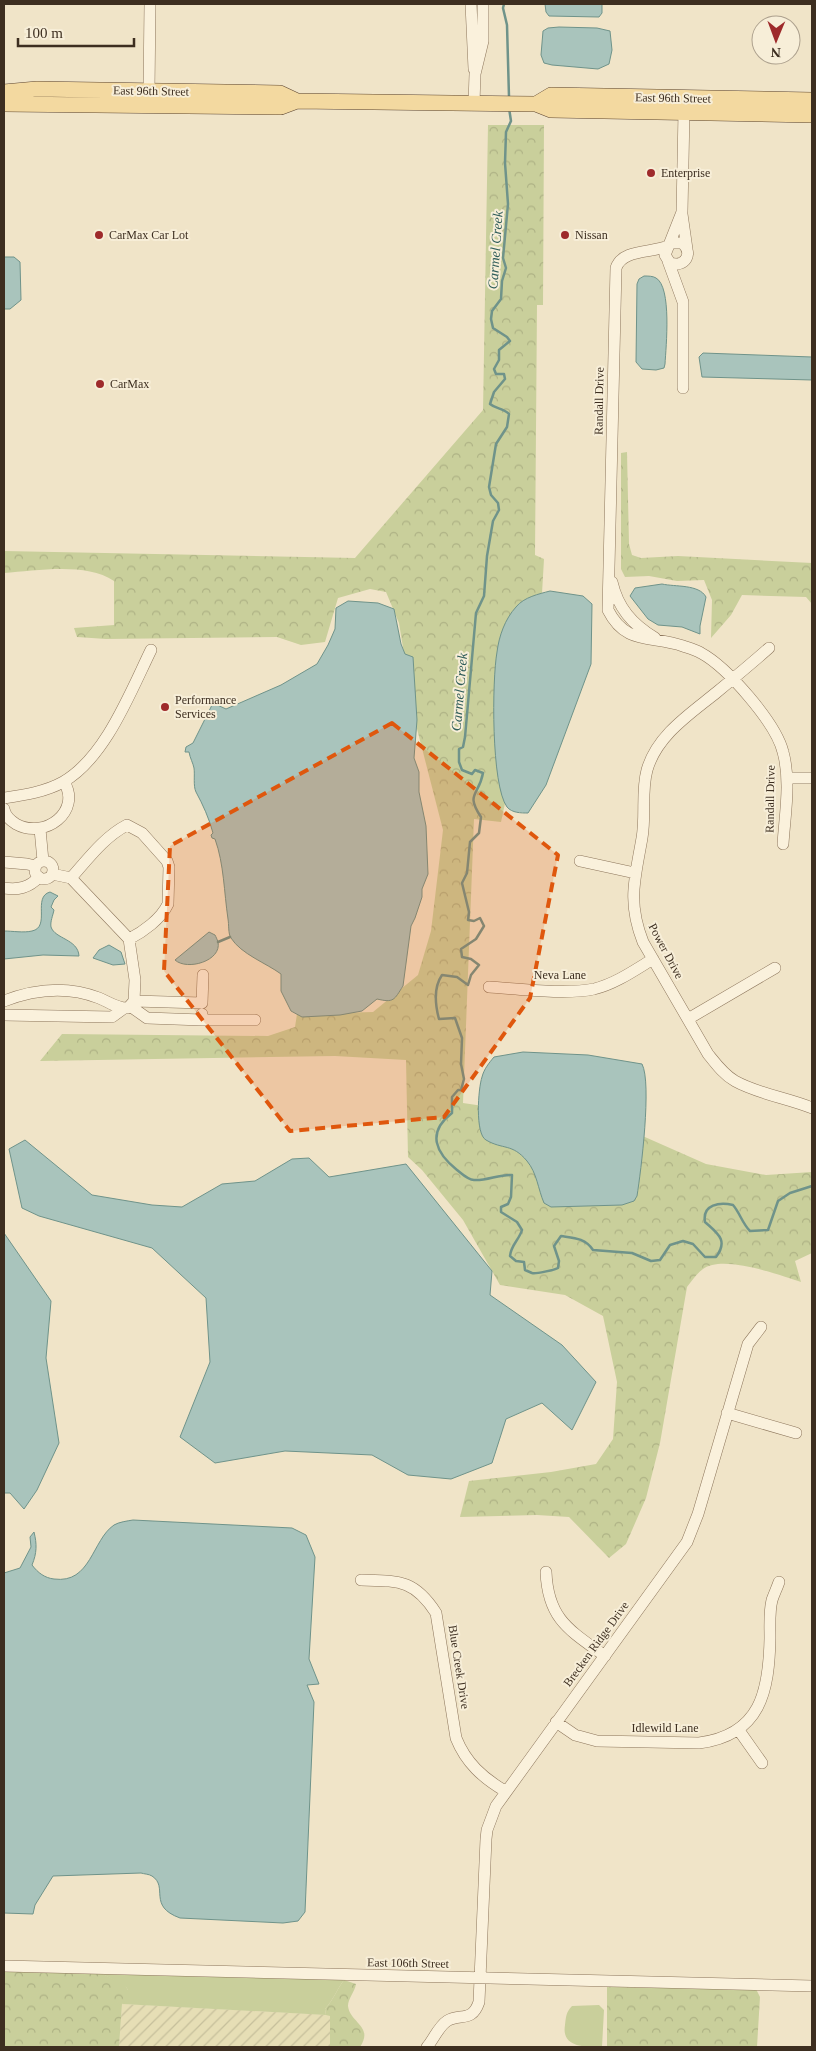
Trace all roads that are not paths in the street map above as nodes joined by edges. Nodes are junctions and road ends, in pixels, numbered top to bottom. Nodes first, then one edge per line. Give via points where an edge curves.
1 (150, 4) edge
2 (471, 4) edge
3 (483, 4) edge
4 (475, 74) junction
5 (149, 91) junction
6 (4, 92) edge
7 (812, 100) edge
8 (297, 101) junction
9 (4, 104) edge
10 (481, 104) junction
11 (536, 104) junction
12 (685, 105) junction
13 (812, 115) edge
14 (682, 212) junction
15 (670, 245) junction
16 (687, 249) junction
17 (648, 252) junction
18 (667, 259) junction
19 (683, 263) junction
20 (681, 293) junction
21 (683, 388) dead end
22 (769, 648) dead end
23 (151, 650) dead end
24 (732, 679) junction
25 (787, 778) junction
26 (812, 778) edge
27 (64, 782) junction
28 (4, 798) edge
29 (4, 809) edge
30 (40, 829) junction
31 (783, 844) dead end
32 (580, 861) dead end
33 (4, 862) edge
34 (39, 868) junction
35 (635, 873) junction
36 (71, 878) junction
37 (4, 888) edge
38 (129, 939) junction
39 (653, 959) junction
40 (776, 968) dead end
41 (203, 975) dead end
42 (489, 987) dead end
43 (4, 1001) edge
44 (202, 1002) junction
45 (129, 1005) junction
46 (4, 1015) edge
47 (688, 1019) junction
48 (202, 1020) junction
49 (255, 1020) dead end
50 (812, 1108) edge
51 (761, 1327) dead end
52 (727, 1413) junction
53 (796, 1433) dead end
54 (546, 1572) dead end
55 (361, 1580) dead end
56 (779, 1582) dead end
57 (604, 1656) junction
58 (556, 1722) junction
59 (738, 1729) junction
60 (762, 1763) dead end
61 (505, 1791) junction
62 (4, 1966) edge
63 (481, 1978) junction
64 (812, 1986) edge
65 (427, 2047) edge

1 - 5 street
2 - 4 street
3 - 4 street via 483,41
4 - 10 street
5 - 6 main road, East 96th Street via 37,89
5 - 8 main road, East 96th Street via 280,93
7 - 12 main road, East 96th Street via 762,99
8 - 9 main road, East 96th Street via 281,107
8 - 10 main road, East 96th Street
10 - 11 main road, East 96th Street
11 - 12 main road, East 96th Street via 551,95
11 - 12 main road, East 96th Street via 551,110 613,111 629,106
12 - 13 main road, East 96th Street
12 - 14 street
14 - 15 street
14 - 16 street
15 - 16 street via 682,244
15 - 17 street, Randall Drive
15 - 18 street via 666,251
16 - 19 street via 688,256
17 - 18 street
17 - 24 street, Randall Drive via 625,256 616,268 610,572 622,610 637,626 657,639 701,653
18 - 19 street via 677,265
18 - 20 street
19 - 20 street
20 - 21 street via 684,314
22 - 24 street, Power Drive
23 - 27 street via 102,744 91,760
24 - 25 street, Randall Drive via 774,730 783,751
24 - 35 street, Power Drive via 663,738 651,759 644,783 643,828
25 - 26 street
25 - 31 street, Randall Drive
27 - 28 street via 38,792
27 - 30 street via 69,798 64,812
29 - 30 street via 11,821 29,829
30 - 34 street
32 - 35 street
33 - 34 street
34 - 36 street via 48,862 52,874
34 - 37 street via 29,886
35 - 39 street, Power Drive via 635,919
36 - 38 street
36 - 38 street via 104,841 120,829 127,825 142,833 169,867 168,904 158,918
38 - 45 street via 135,980
39 - 42 street, Neva Lane via 595,989
39 - 47 street, Power Drive
40 - 47 street
41 - 44 street
43 - 45 street via 36,992 65,990
44 - 45 street
44 - 48 street
45 - 46 street via 112,1017
45 - 48 street via 147,1018
47 - 50 street, Power Drive via 720,1070 735,1081
48 - 49 street
51 - 52 street, Brecken Ridge Drive via 748,1344
52 - 53 street
52 - 57 street, Brecken Ridge Drive via 687,1542
54 - 57 street via 546,1591 557,1615 573,1633
55 - 61 street, Blue Creek Drive via 391,1580 408,1584 436,1613 456,1738 461,1751 474,1768
56 - 59 street, Idlewild Lane via 771,1606 766,1688 752,1715
57 - 58 street, Brecken Ridge Drive
58 - 59 street, Idlewild Lane via 575,1734 596,1741 699,1743
58 - 61 street, Brecken Ridge Drive
59 - 60 street
61 - 63 street, Brecken Ridge Drive via 487,1830
62 - 63 street, East 106th Street
63 - 64 street, East 106th Street
63 - 65 street, Brecken Ridge Drive via 475,2011 445,2023

